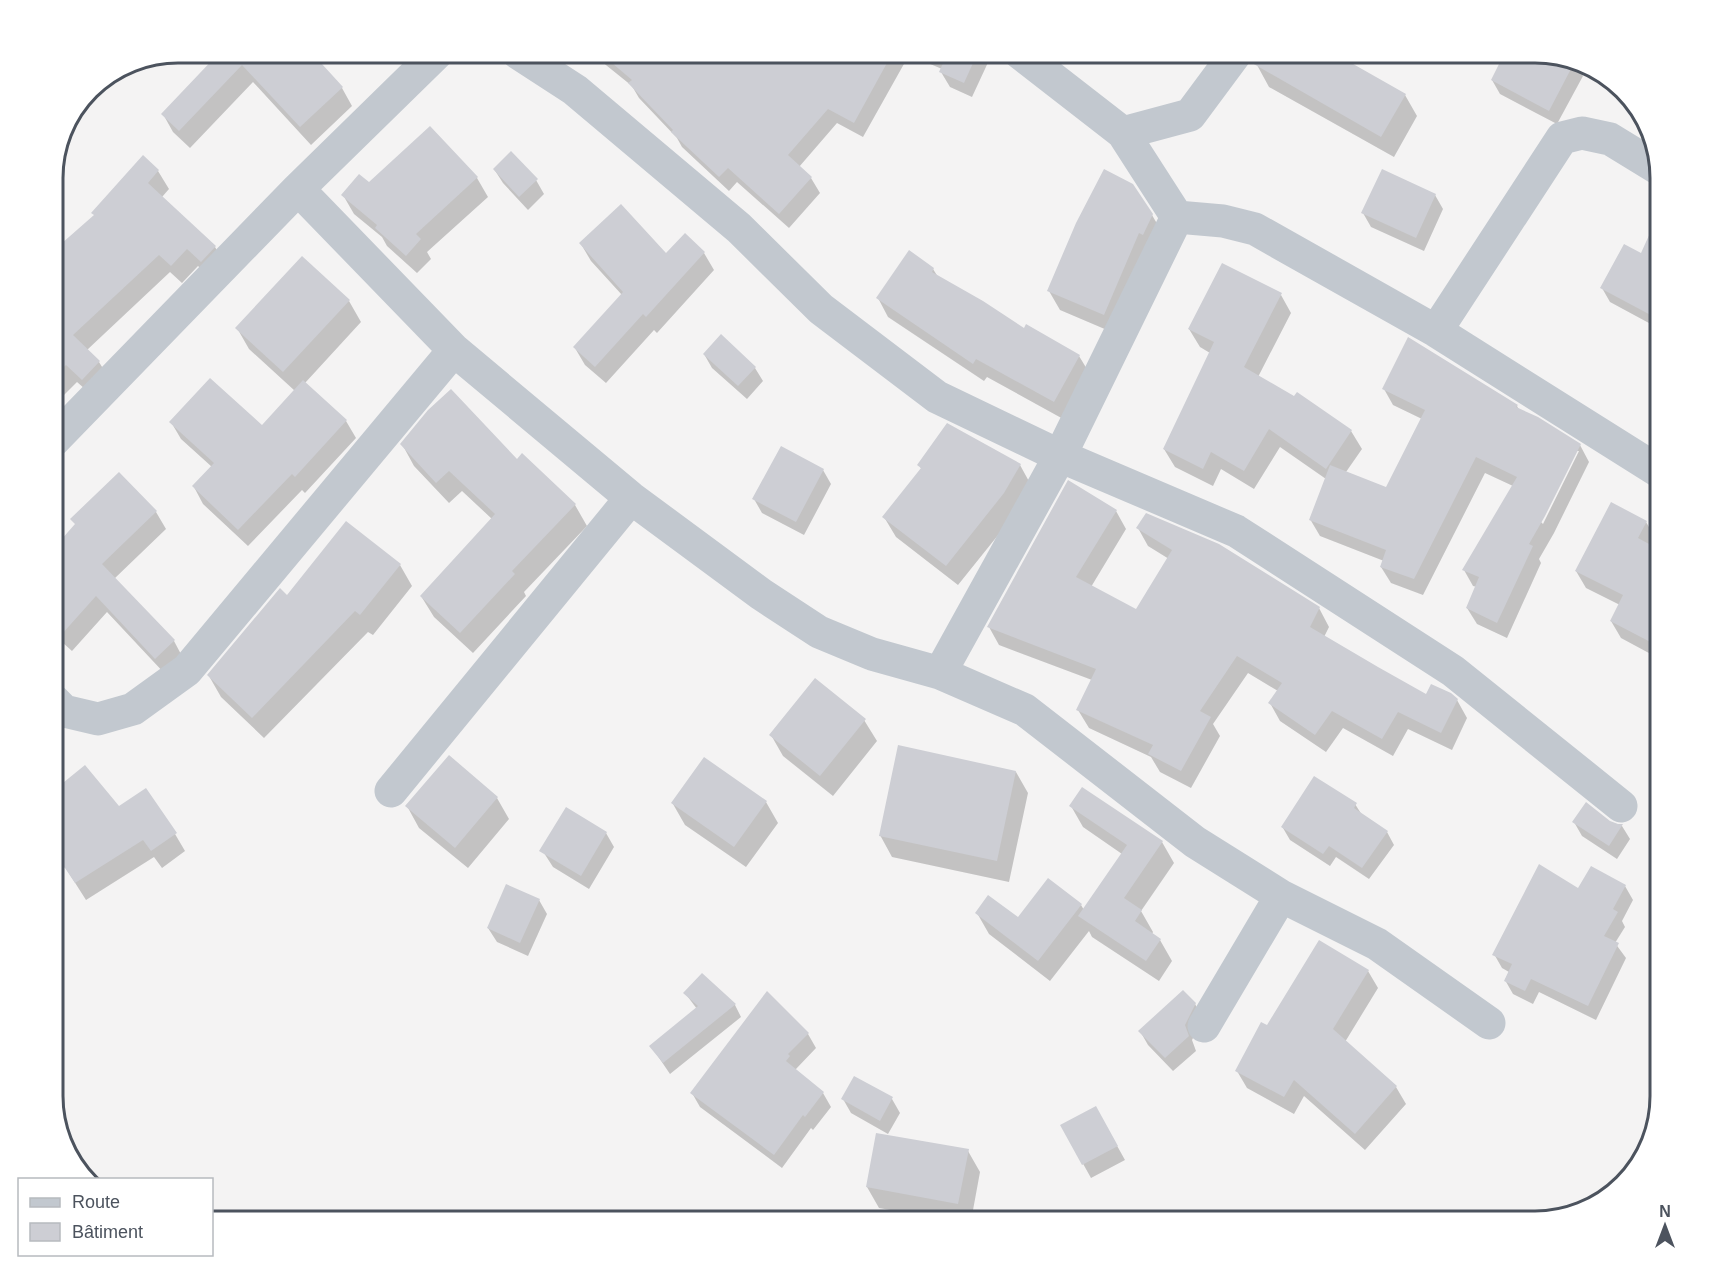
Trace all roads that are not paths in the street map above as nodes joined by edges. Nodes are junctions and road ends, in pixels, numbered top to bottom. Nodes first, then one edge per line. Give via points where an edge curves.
1 (426, 63) edge
2 (534, 63) edge
3 (1034, 63) edge
4 (1228, 63) edge
5 (1123, 133) junction
6 (1649, 163) edge
7 (298, 189) junction
8 (1177, 217) junction
9 (1436, 331) junction
10 (454, 350) junction
11 (63, 431) edge
12 (1060, 456) junction
13 (1650, 466) edge
14 (632, 498) junction
15 (940, 673) junction
16 (63, 710) edge
17 (391, 791) dead end
18 (1621, 806) dead end
19 (1281, 896) junction
20 (1489, 1023) dead end
21 (1204, 1026) dead end

1 - 7 street
2 - 12 street via 575,90 739,228 821,309 937,397
3 - 5 street
4 - 5 street via 1190,115
5 - 8 street
6 - 9 street via 1610,140 1582,133 1562,138
7 - 10 street
7 - 11 street
8 - 9 street via 1223,221 1255,229
8 - 12 street
9 - 13 street
10 - 14 street
10 - 16 street via 187,670 133,709 98,719
12 - 15 street
12 - 18 street via 1236,531 1453,671
14 - 15 street via 819,632 872,654
14 - 17 street
15 - 19 street via 1025,710 1194,842
19 - 20 street via 1377,944
19 - 21 street

